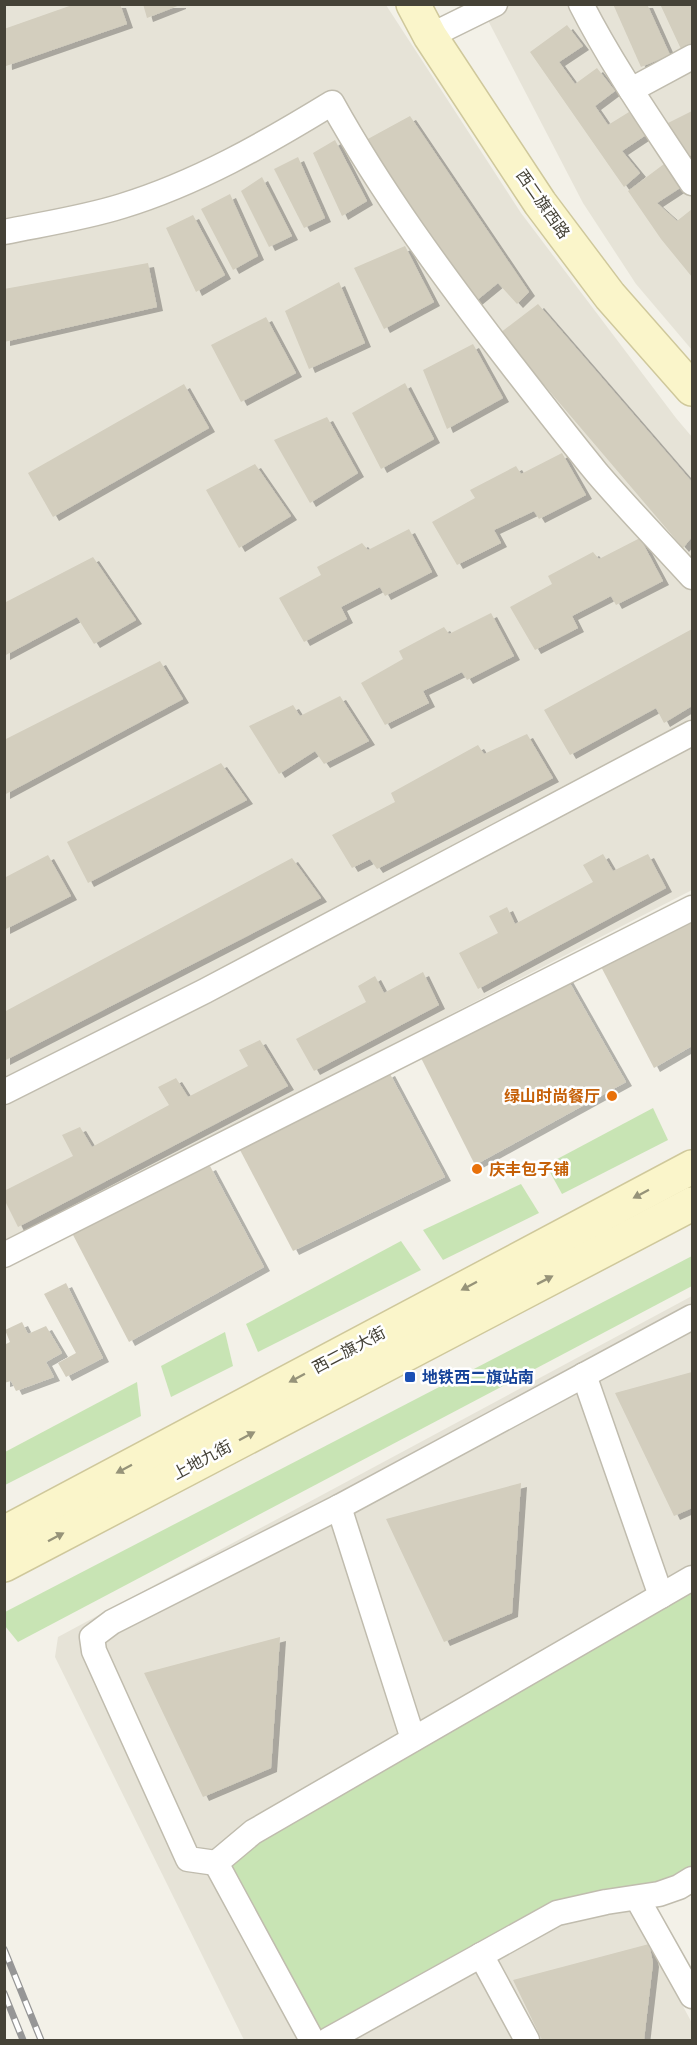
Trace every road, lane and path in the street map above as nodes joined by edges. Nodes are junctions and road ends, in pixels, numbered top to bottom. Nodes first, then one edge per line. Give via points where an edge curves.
1 (413, 4) edge
2 (495, 4) edge
3 (581, 4) edge
4 (430, 36) junction
5 (693, 57) edge
6 (631, 90) junction
7 (693, 183) edge
8 (4, 232) edge
9 (693, 389) edge
10 (693, 577) edge
11 (693, 733) edge
12 (693, 908) edge
13 (4, 1092) edge
14 (693, 1167) edge
15 (693, 1204) edge
16 (4, 1255) edge
17 (693, 1317) edge
18 (400, 1356) joint
19 (584, 1375) junction
20 (339, 1507) junction
21 (4, 1533) edge
22 (4, 1565) edge
23 (693, 1578) edge
24 (661, 1596) junction
25 (413, 1739) junction
26 (216, 1863) junction
27 (693, 1879) edge
28 (637, 1898) junction
29 (481, 1955) junction
30 (693, 1996) edge
31 (312, 2040) edge
32 (328, 2040) edge
33 (527, 2040) edge

1 - 4 main road, 西二旗西路
2 - 4 street
3 - 6 street
4 - 9 main road, 西二旗西路 via 540,203 610,296
5 - 6 street
6 - 7 street
8 - 10 street via 121,207 185,183 227,164 332,104 394,206 462,301 599,475
11 - 13 street via 216,985
12 - 16 street
14 -> 21 main road, 西二旗大街
18 -> 15 main road, 西二旗大街
17 - 19 street
22 -> 18 main road, 上地九街
19 - 20 street
19 - 24 street
20 - 25 street
20 - 26 street via 112,1622 93,1637 94,1651 188,1859
23 - 24 street
24 - 25 street
25 - 26 street via 253,1832
26 - 31 street
27 - 28 street via 679,1887
28 - 29 street via 557,1913
28 - 30 street
29 - 32 street
29 - 33 street

